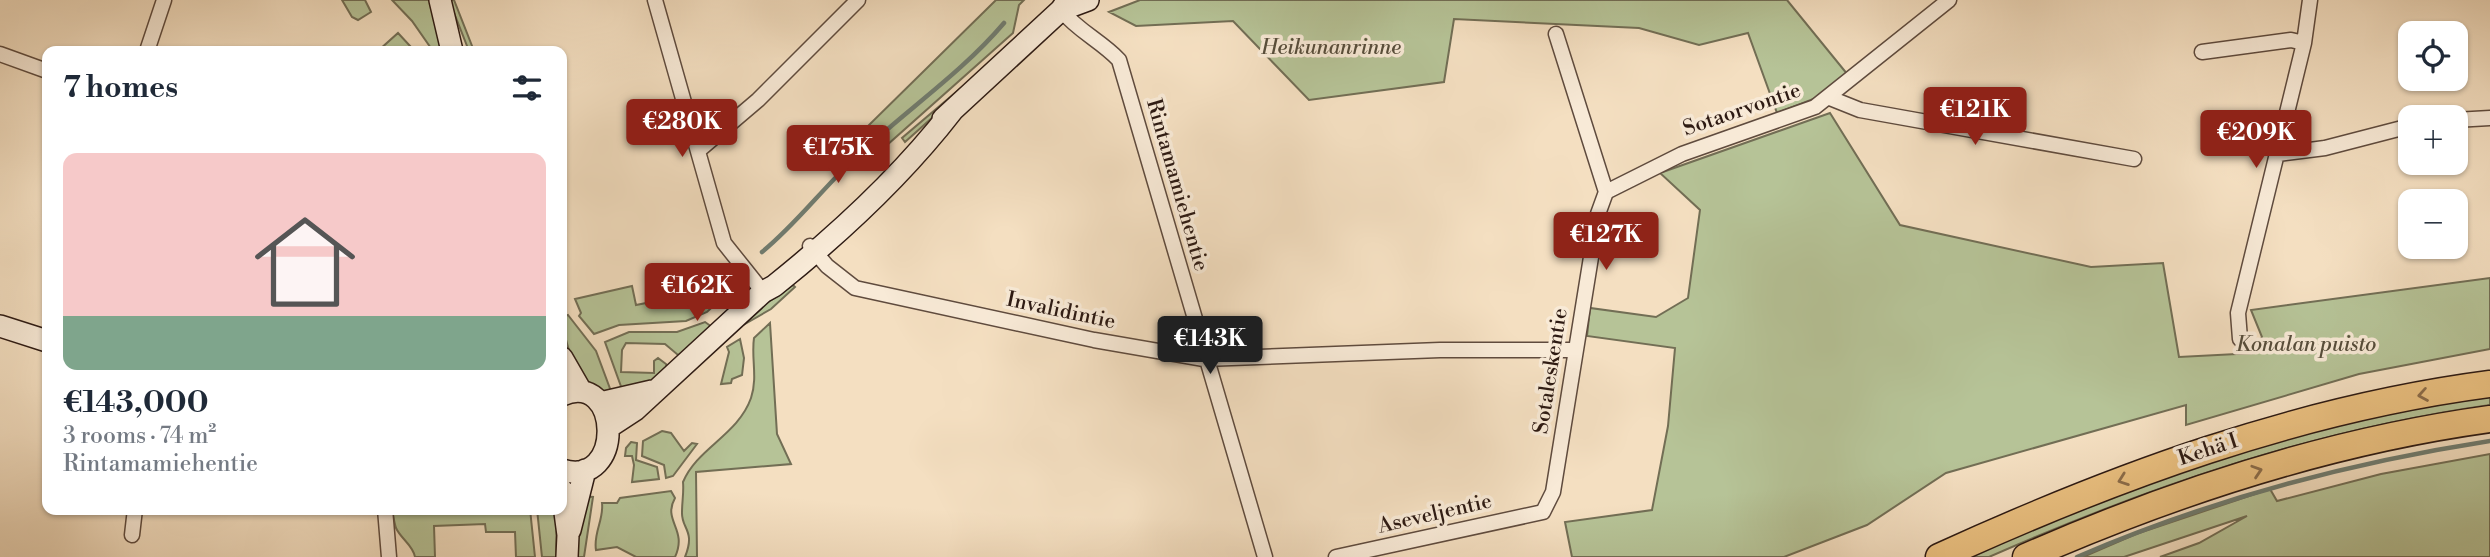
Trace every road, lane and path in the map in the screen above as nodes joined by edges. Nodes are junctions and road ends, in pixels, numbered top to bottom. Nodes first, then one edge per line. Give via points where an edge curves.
1 (163, 0) edge
2 (440, 0) edge
3 (655, 0) edge
4 (858, 0) edge
5 (1088, 0) edge
6 (1949, 0) edge
7 (2310, 0) edge
8 (1064, 5) edge
9 (449, 28) junction
10 (1556, 34) dead end
11 (2304, 43) junction
12 (149, 46) edge
13 (451, 46) edge
14 (459, 46) edge
15 (2202, 52) dead end
16 (0, 54) edge
17 (42, 69) edge
18 (1830, 98) junction
19 (2490, 118) edge
20 (2468, 119) edge
21 (2398, 129) edge
22 (698, 151) junction
23 (2278, 154) junction
24 (2134, 159) dead end
25 (1606, 192) junction
26 (812, 248) junction
27 (764, 291) junction
28 (0, 326) edge
29 (42, 339) edge
30 (2240, 339) dead end
31 (1576, 350) junction
32 (1204, 359) junction
33 (2490, 384) edge
34 (657, 389) junction
35 (571, 393) edge
36 (600, 402) junction
37 (2490, 419) edge
38 (609, 427) junction
39 (567, 470) edge
40 (586, 470) junction
41 (1543, 512) joint
42 (134, 515) edge
43 (386, 515) edge
44 (565, 515) edge
45 (132, 535) dead end
46 (568, 535) junction
47 (389, 557) edge
48 (567, 557) edge
49 (1265, 557) edge
50 (1336, 557) edge
51 (1939, 557) edge
52 (2026, 557) edge

1 - 12 street
2 - 9 street
3 - 22 street
4 - 22 street via 758,100
5 - 8 street
6 - 18 street, Sotaorvontie
7 - 11 street
8 - 26 street via 952,111 910,163
8 - 32 street, Rintamamiehentie via 1089,38 1119,60
9 - 13 street
9 - 14 street
10 - 25 street
11 - 15 street via 2280,41
11 - 23 street
16 - 17 street
18 - 24 street via 1860,110
18 - 25 street, Sotaorvontie via 1682,154
19 - 20 street
21 - 23 street via 2325,148
22 - 27 street via 724,243
23 - 30 street via 2238,313
25 - 31 street, Sotaleskentie via 1598,214
26 - 27 street
26 - 32 street, Invalidintie via 855,288
27 - 34 street
28 - 29 street
31 - 32 street, Invalidintie
31 - 41 street, Sotaleskentie via 1553,492
32 - 49 street, Rintamamiehentie
33 -> 51 highway, Kehä I via 2396,399 2249,437 2079,496
34 - 36 street
34 - 38 street
35 - 36 street
36 - 38 street
52 -> 37 highway, Kehä I via 2121,517 2270,467 2396,434
38 - 40 street via 603,454
39 - 40 street
40 - 46 street
41 - 50 street, Aseveljentie
42 - 45 street
43 - 47 street
44 - 46 street
46 - 48 street

